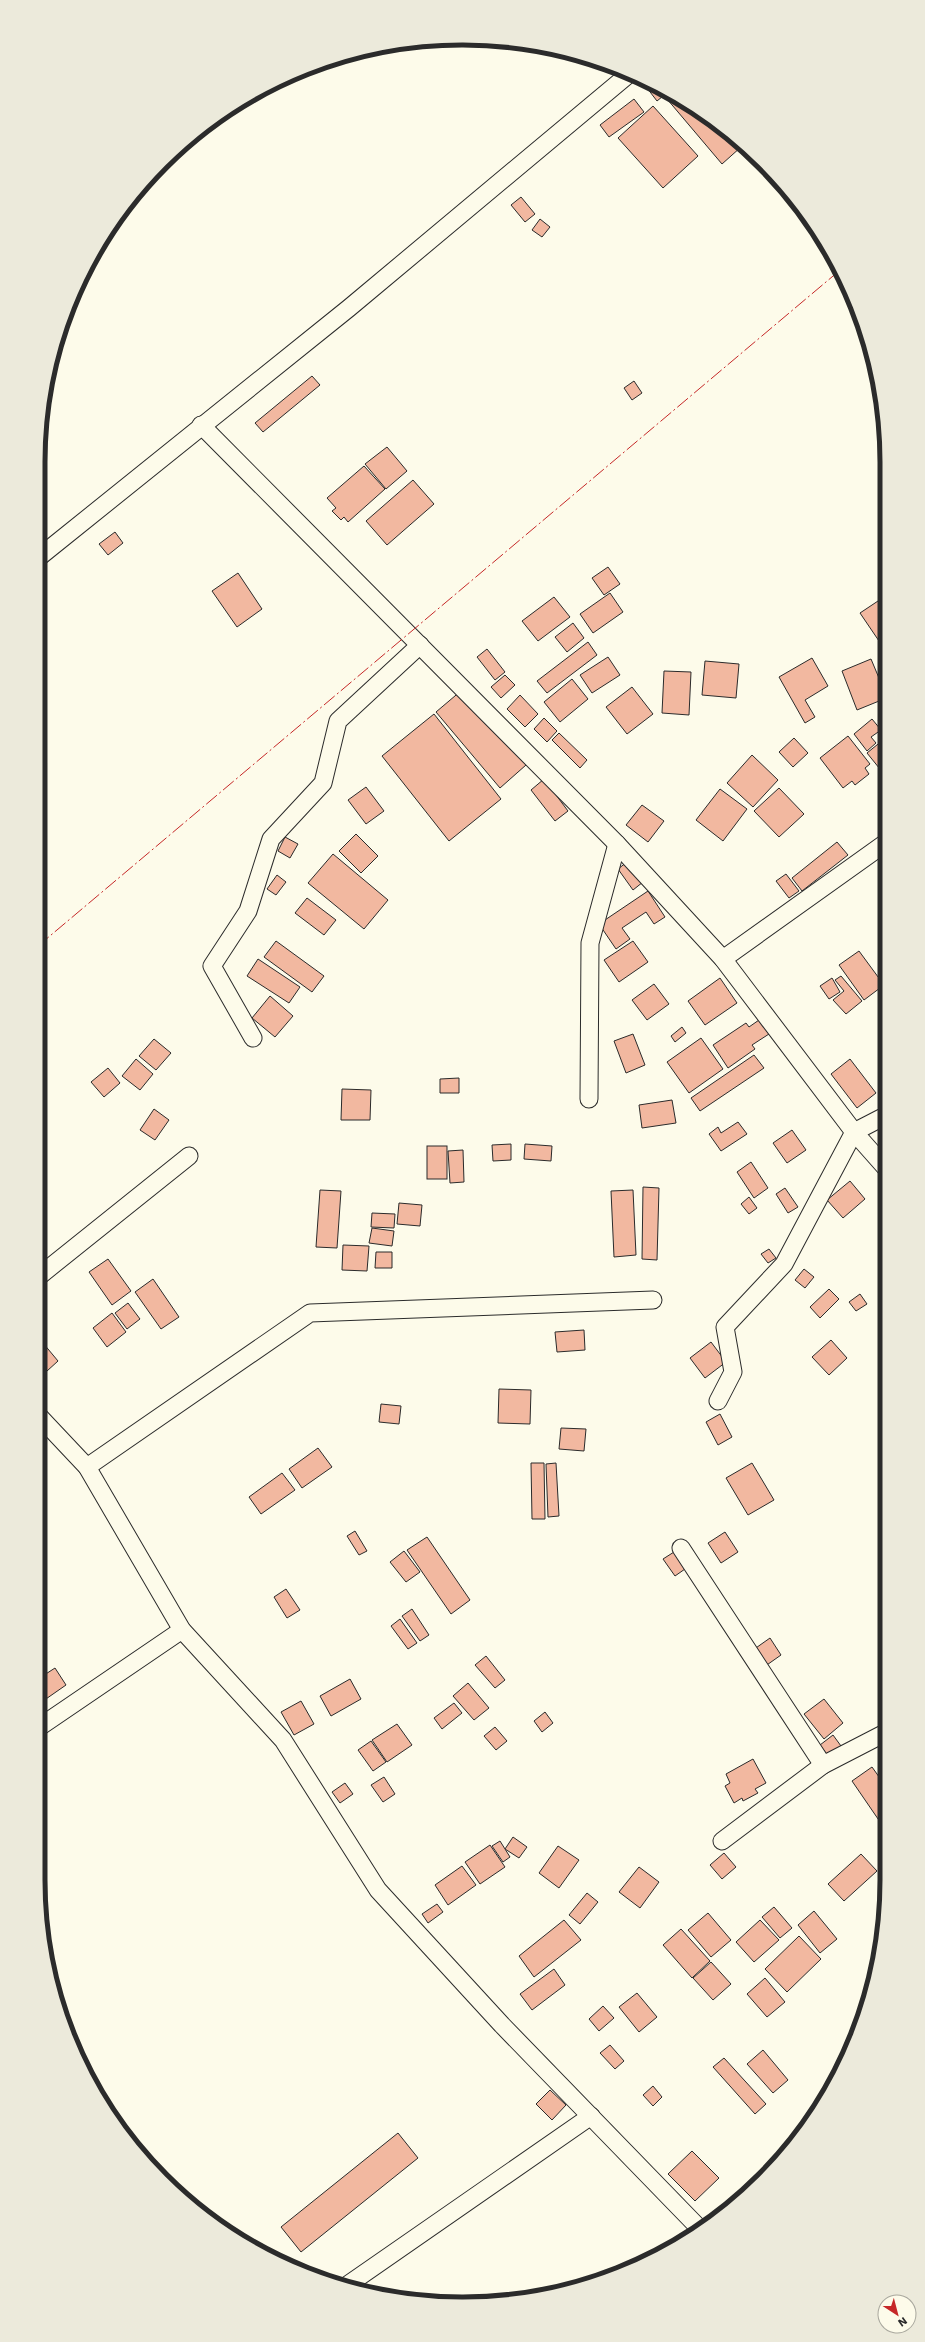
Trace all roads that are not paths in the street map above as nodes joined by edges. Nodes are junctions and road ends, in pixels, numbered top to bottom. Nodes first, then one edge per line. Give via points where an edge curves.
1 (624, 78) edge
2 (201, 425) junction
3 (45, 552) edge
4 (420, 644) junction
5 (617, 844) junction
6 (880, 847) edge
7 (723, 959) junction
8 (253, 1038) dead end
9 (589, 1099) dead end
10 (880, 1119) edge
11 (854, 1132) junction
12 (189, 1156) dead end
13 (880, 1161) edge
14 (45, 1271) edge
15 (653, 1300) dead end
16 (718, 1401) dead end
17 (45, 1423) edge
18 (87, 1467) junction
19 (681, 1548) dead end
20 (182, 1630) junction
21 (45, 1723) edge
22 (880, 1736) edge
23 (823, 1765) junction
24 (722, 1841) dead end
25 (591, 2116) junction
26 (696, 2225) edge
27 (351, 2282) edge

1 - 2 street via 349,308
2 - 3 street
2 - 4 street
4 - 5 street
4 - 8 street via 338,721 323,783 271,839 248,911 212,966
5 - 7 street
5 - 9 street via 590,943
6 - 7 street
7 - 11 street
10 - 11 street
11 - 13 street
11 - 16 street via 784,1264 725,1327 733,1372
12 - 14 street
15 - 18 street via 310,1313
17 - 18 street
18 - 20 street
19 - 23 street
20 - 21 street
20 - 25 street via 283,1740 378,1890 502,2025
22 - 23 street
23 - 24 street
25 - 26 street
25 - 27 street

